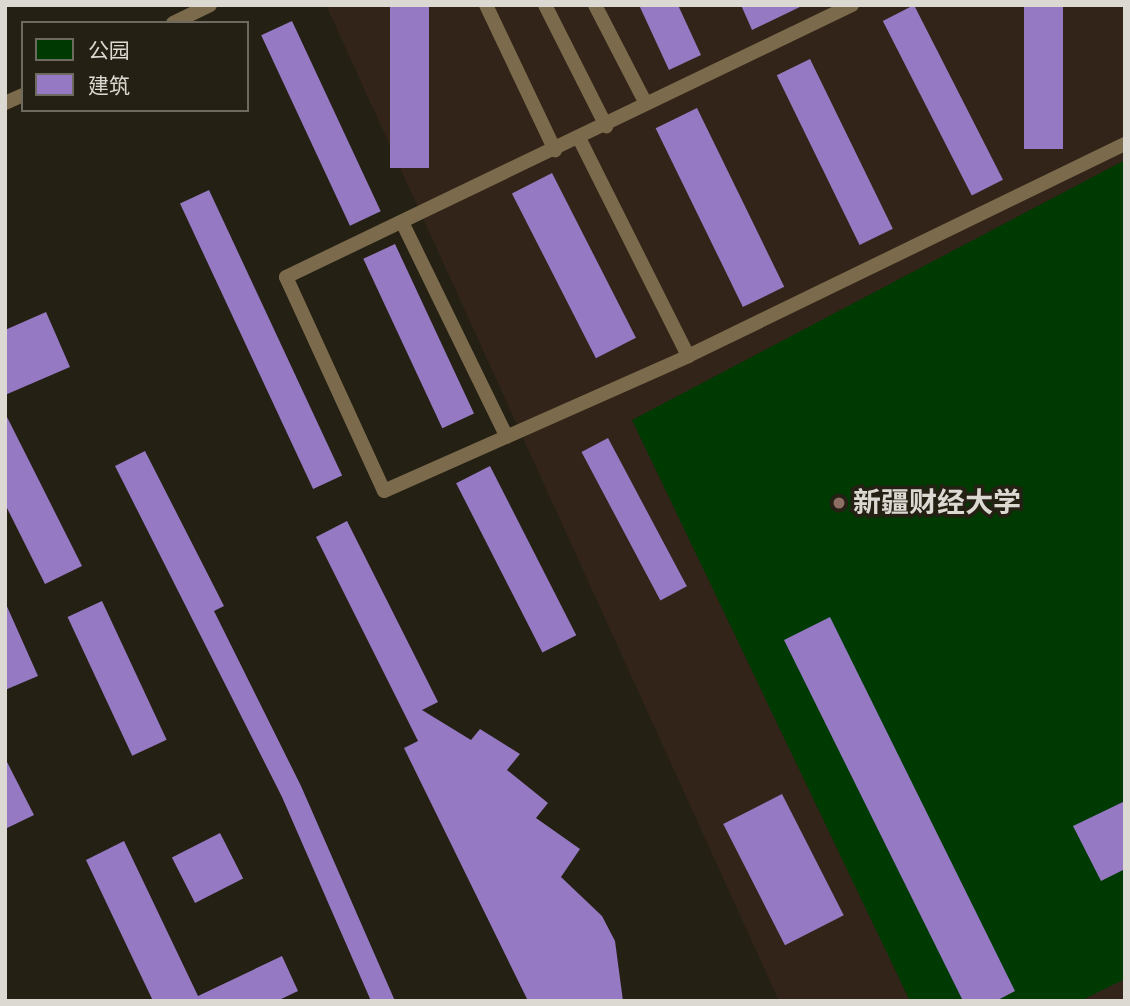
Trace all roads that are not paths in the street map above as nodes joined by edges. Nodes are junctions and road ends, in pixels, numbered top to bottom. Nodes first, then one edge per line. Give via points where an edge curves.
1 (210, 5) edge
2 (486, 5) edge
3 (545, 5) edge
4 (595, 5) edge
5 (852, 5) edge
6 (177, 21) edge
7 (21, 96) edge
8 (5, 103) edge
9 (646, 104) junction
10 (606, 126) junction
11 (579, 138) junction
12 (1125, 144) edge
13 (555, 150) junction
14 (402, 222) junction
15 (688, 356) junction
16 (507, 437) junction

1 - 6 lane
2 - 13 lane
3 - 10 lane
4 - 9 lane
5 - 9 lane
7 - 8 lane
9 - 10 lane
10 - 11 lane
11 - 13 lane
11 - 15 lane
12 - 15 lane
13 - 14 lane
14 - 16 lane
14 - 16 lane via 286,277 384,491
15 - 16 lane

